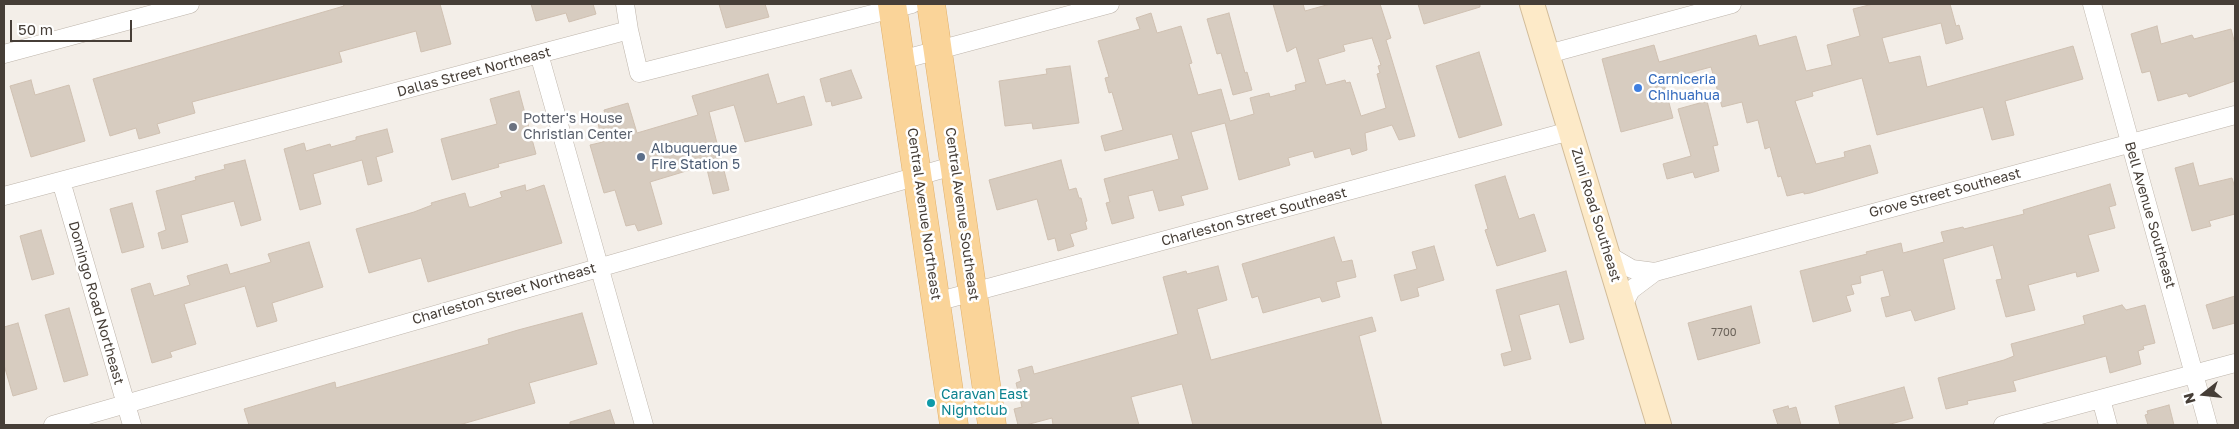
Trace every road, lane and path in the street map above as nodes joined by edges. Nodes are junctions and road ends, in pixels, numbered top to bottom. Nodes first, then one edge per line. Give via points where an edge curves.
1 (190, 4) edge
2 (625, 4) edge
3 (931, 4) edge
4 (1110, 4) edge
5 (1532, 4) edge
6 (1732, 4) edge
7 (2092, 4) edge
8 (899, 5) edge
9 (628, 30) junction
10 (938, 50) junction
11 (4, 54) edge
12 (539, 54) junction
13 (1548, 54) junction
14 (901, 60) junction
15 (2235, 115) edge
16 (1570, 131) junction
17 (2129, 143) junction
18 (956, 165) junction
19 (918, 176) junction
20 (61, 181) junction
21 (4, 196) edge
22 (1608, 255) junction
23 (598, 267) junction
24 (1654, 272) junction
25 (974, 293) junction
26 (936, 302) junction
27 (1623, 304) junction
28 (2235, 363) edge
29 (2194, 374) junction
30 (2101, 399) junction
31 (126, 404) junction
32 (53, 425) edge
33 (132, 425) edge
34 (644, 425) edge
35 (954, 425) edge
36 (992, 425) edge
37 (1660, 425) edge
38 (2003, 425) edge
39 (2108, 425) edge
40 (2208, 425) edge

1 - 11 street
2 - 9 street
3 - 10 main road, Central Avenue Southeast
4 - 10 street
5 - 13 street, Zuni Road Southeast
6 - 13 street
7 - 17 street, Bell Avenue Southeast
8 - 9 street via 639,73
8 - 14 main road, Central Avenue Northeast
9 - 12 street, Dallas Street Northeast
10 - 14 street
10 - 18 main road, Central Avenue Southeast
12 - 20 street, Dallas Street Northeast
12 - 23 street
13 - 16 street, Zuni Road Southeast
14 - 19 main road, Central Avenue Northeast
15 - 17 street, Grove Street Southeast
16 - 22 street, Zuni Road Southeast
16 - 25 street, Charleston Street Southeast
17 - 24 street, Grove Street Southeast
17 - 29 street, Bell Avenue Southeast
18 - 19 street, Charleston Street Northeast
18 - 25 main road, Central Avenue Southeast
19 - 23 street, Charleston Street Northeast
19 - 26 main road, Central Avenue Northeast
20 - 21 street, Dallas Street Northeast
20 - 31 street, Domingo Road Northeast
22 - 24 street, Grove Street Southeast via 1632,269
22 - 27 street, Zuni Road Southeast
23 - 31 street, Charleston Street Northeast
23 - 34 street
24 - 27 street, Grove Street Southeast via 1631,290
25 - 26 street, Charleston Street Southeast
25 - 36 main road, Central Avenue Southeast
26 - 35 main road, Central Avenue Northeast
27 - 37 street, Zuni Road Southeast
28 - 29 street
29 - 30 street
29 - 40 street, Bell Avenue Southeast
30 - 38 street
30 - 39 street
31 - 32 street, Charleston Street Northeast
31 - 33 street, Domingo Road Northeast

